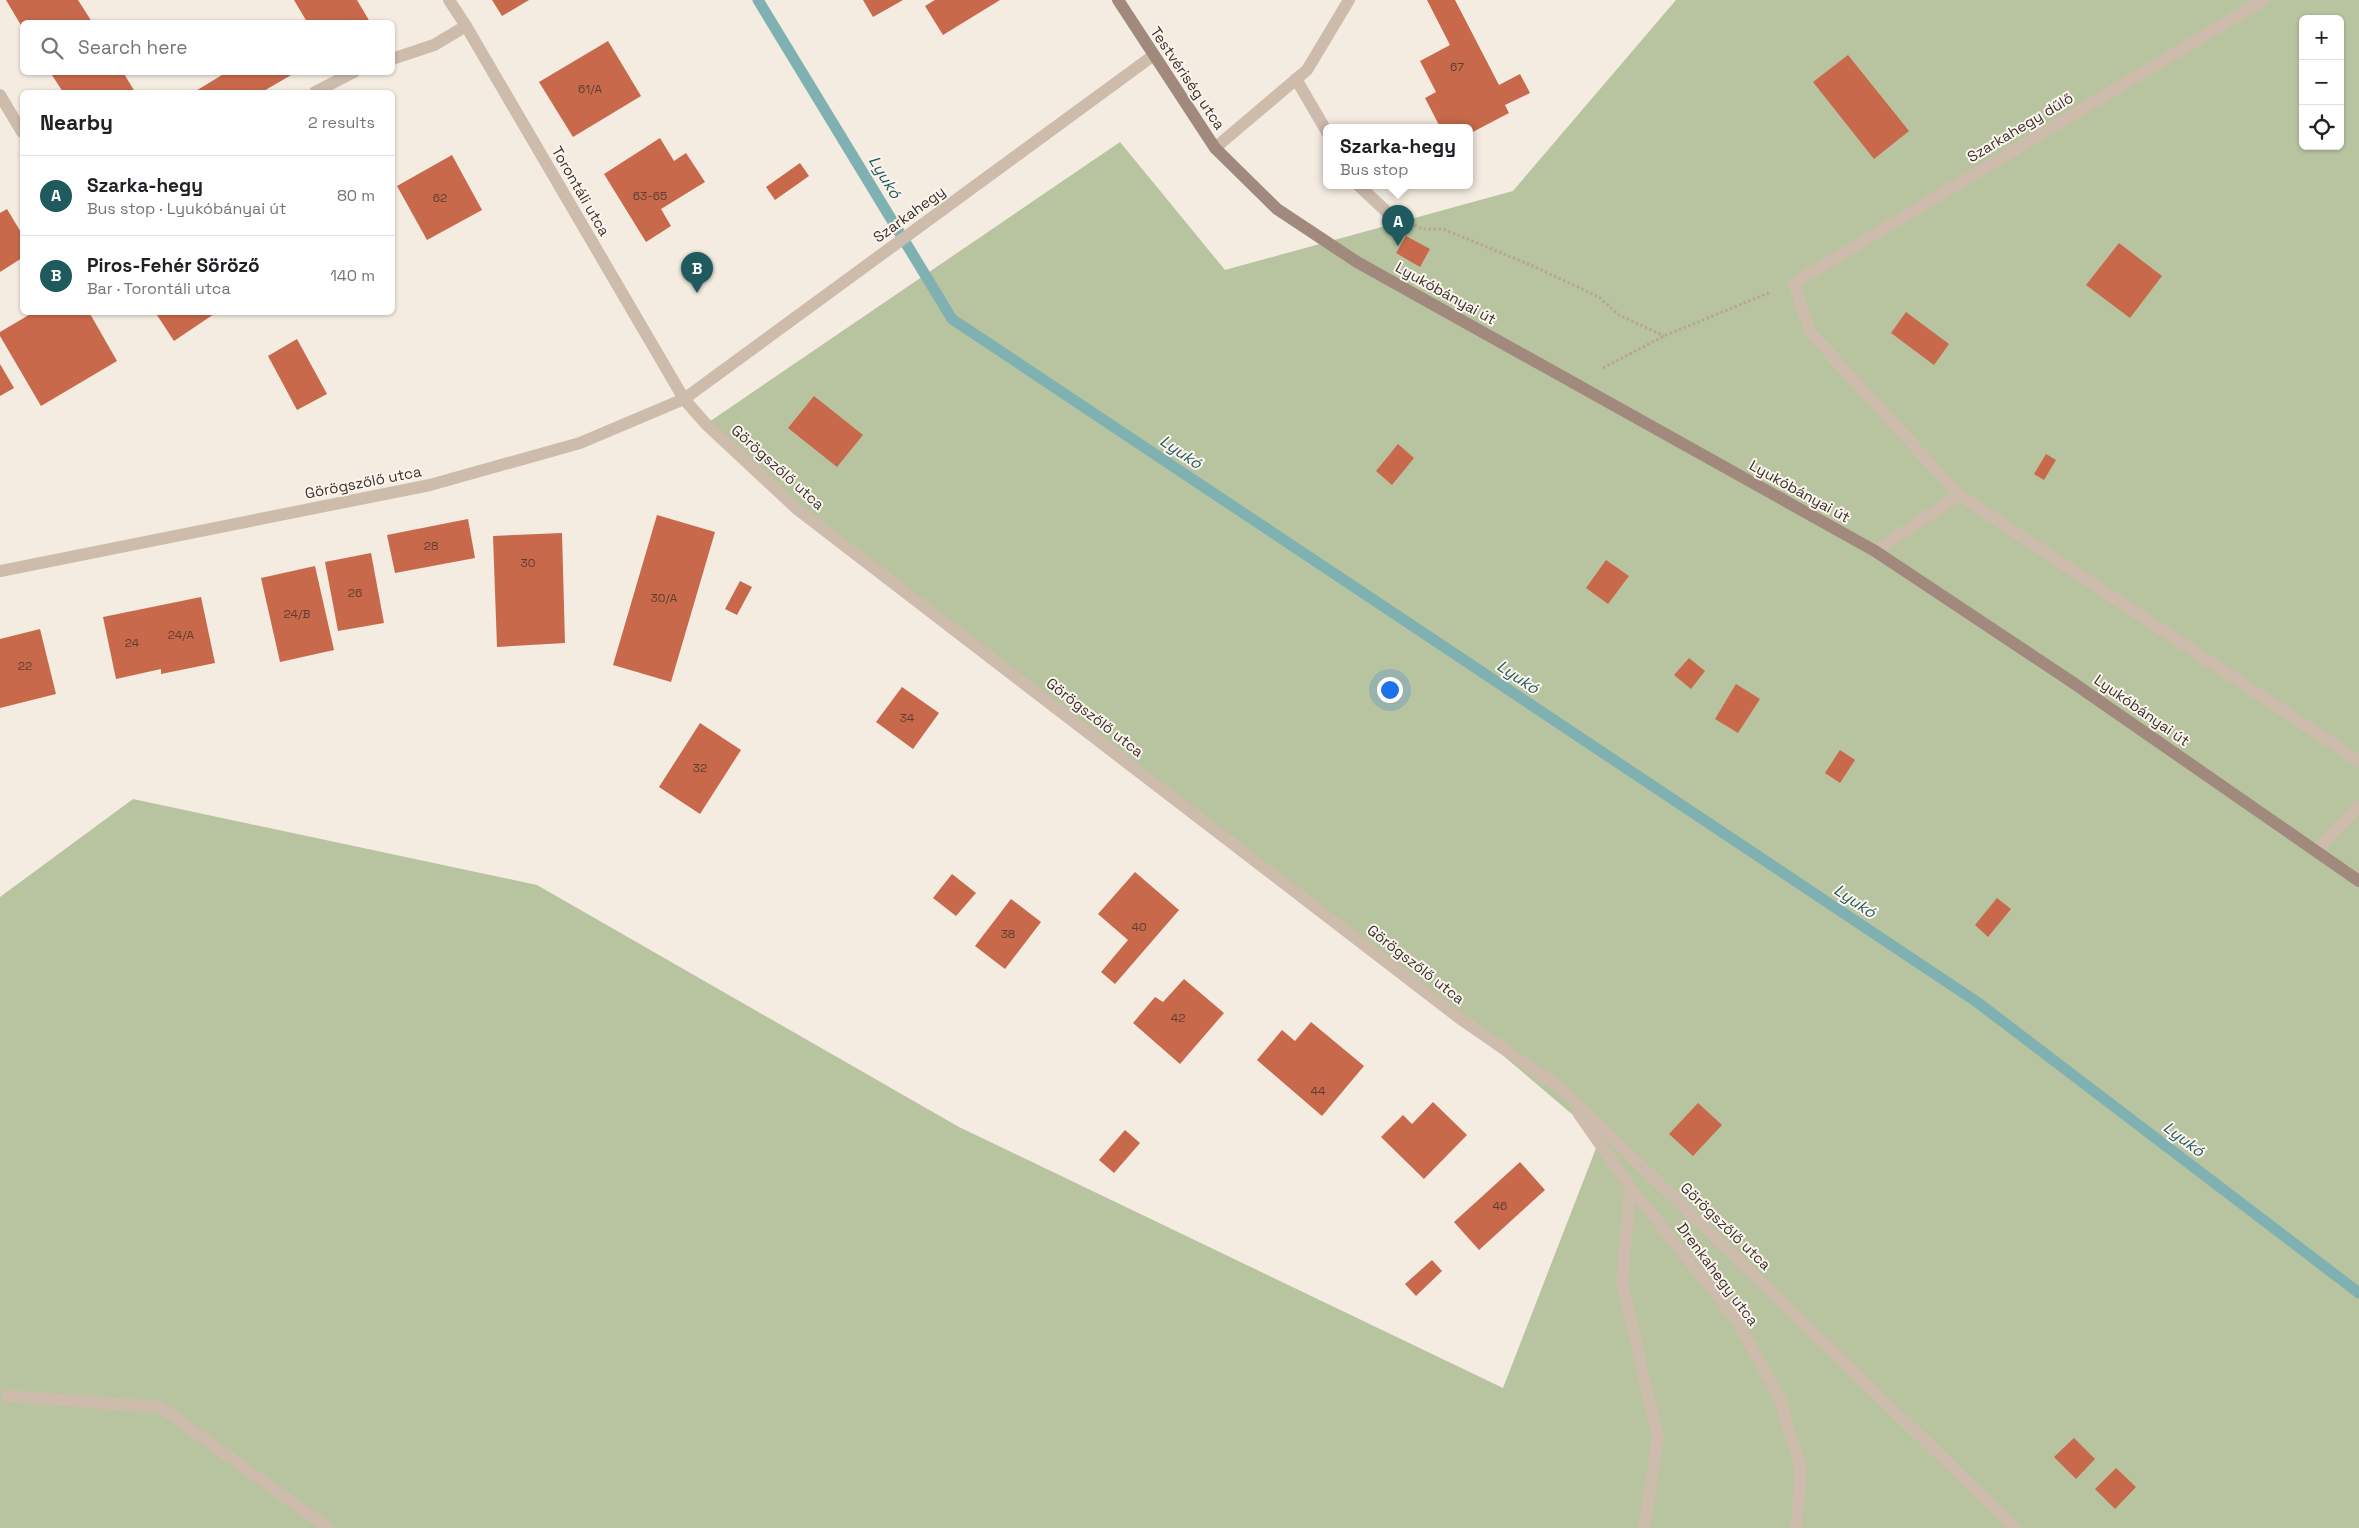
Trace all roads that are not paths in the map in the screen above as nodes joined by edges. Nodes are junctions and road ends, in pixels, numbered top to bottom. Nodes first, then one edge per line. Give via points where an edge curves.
1 (449, 0) edge
2 (1118, 0) edge
3 (1349, 0) edge
4 (2264, 0) edge
5 (466, 26) junction
6 (1154, 55) junction
7 (395, 58) edge
8 (348, 75) edge
9 (1296, 79) junction
10 (319, 90) edge
11 (0, 95) edge
12 (1323, 125) edge
13 (20, 129) edge
14 (1215, 148) junction
15 (1362, 189) edge
16 (1387, 212) road end
17 (684, 399) junction
18 (1959, 496) junction
19 (1874, 552) junction
20 (0, 571) edge
21 (2359, 761) edge
22 (2359, 806) edge
23 (2315, 850) junction
24 (2359, 881) edge
25 (1563, 1090) junction
26 (1630, 1187) junction
27 (8, 1396) dead end
28 (2012, 1527) edge
29 (328, 1528) edge
30 (1644, 1528) edge
31 (1796, 1528) edge

1 - 5 street, Torontáli utca
2 - 6 main road, Testvériség utca
3 - 9 street via 1307,70
4 - 18 street, Szarkahegy dűlő via 1794,283 1810,332
5 - 7 street via 434,45
5 - 17 street, Torontáli utca
6 - 14 main road, Testvériség utca
6 - 17 street, Szarkahegy
8 - 10 street
9 - 12 street
9 - 14 street
11 - 13 street
14 - 19 main road, Lyukóbányai út via 1277,209 1357,262
15 - 16 street
17 - 20 street, Görögszőlő utca via 580,443 430,485
17 - 25 street, Görögszőlő utca via 706,424 797,508 1458,1017
18 - 19 street
18 - 21 street
19 - 23 main road, Lyukóbányai út via 2072,682
22 - 23 street
23 - 24 main road, Lyukóbányai út
25 - 26 street, Drenkahegy utca
25 - 28 street, Görögszőlő utca
26 - 30 street via 1622,1283 1658,1437
26 - 31 street, Drenkahegy utca via 1736,1319 1780,1399 1802,1471
27 - 29 street via 160,1407

